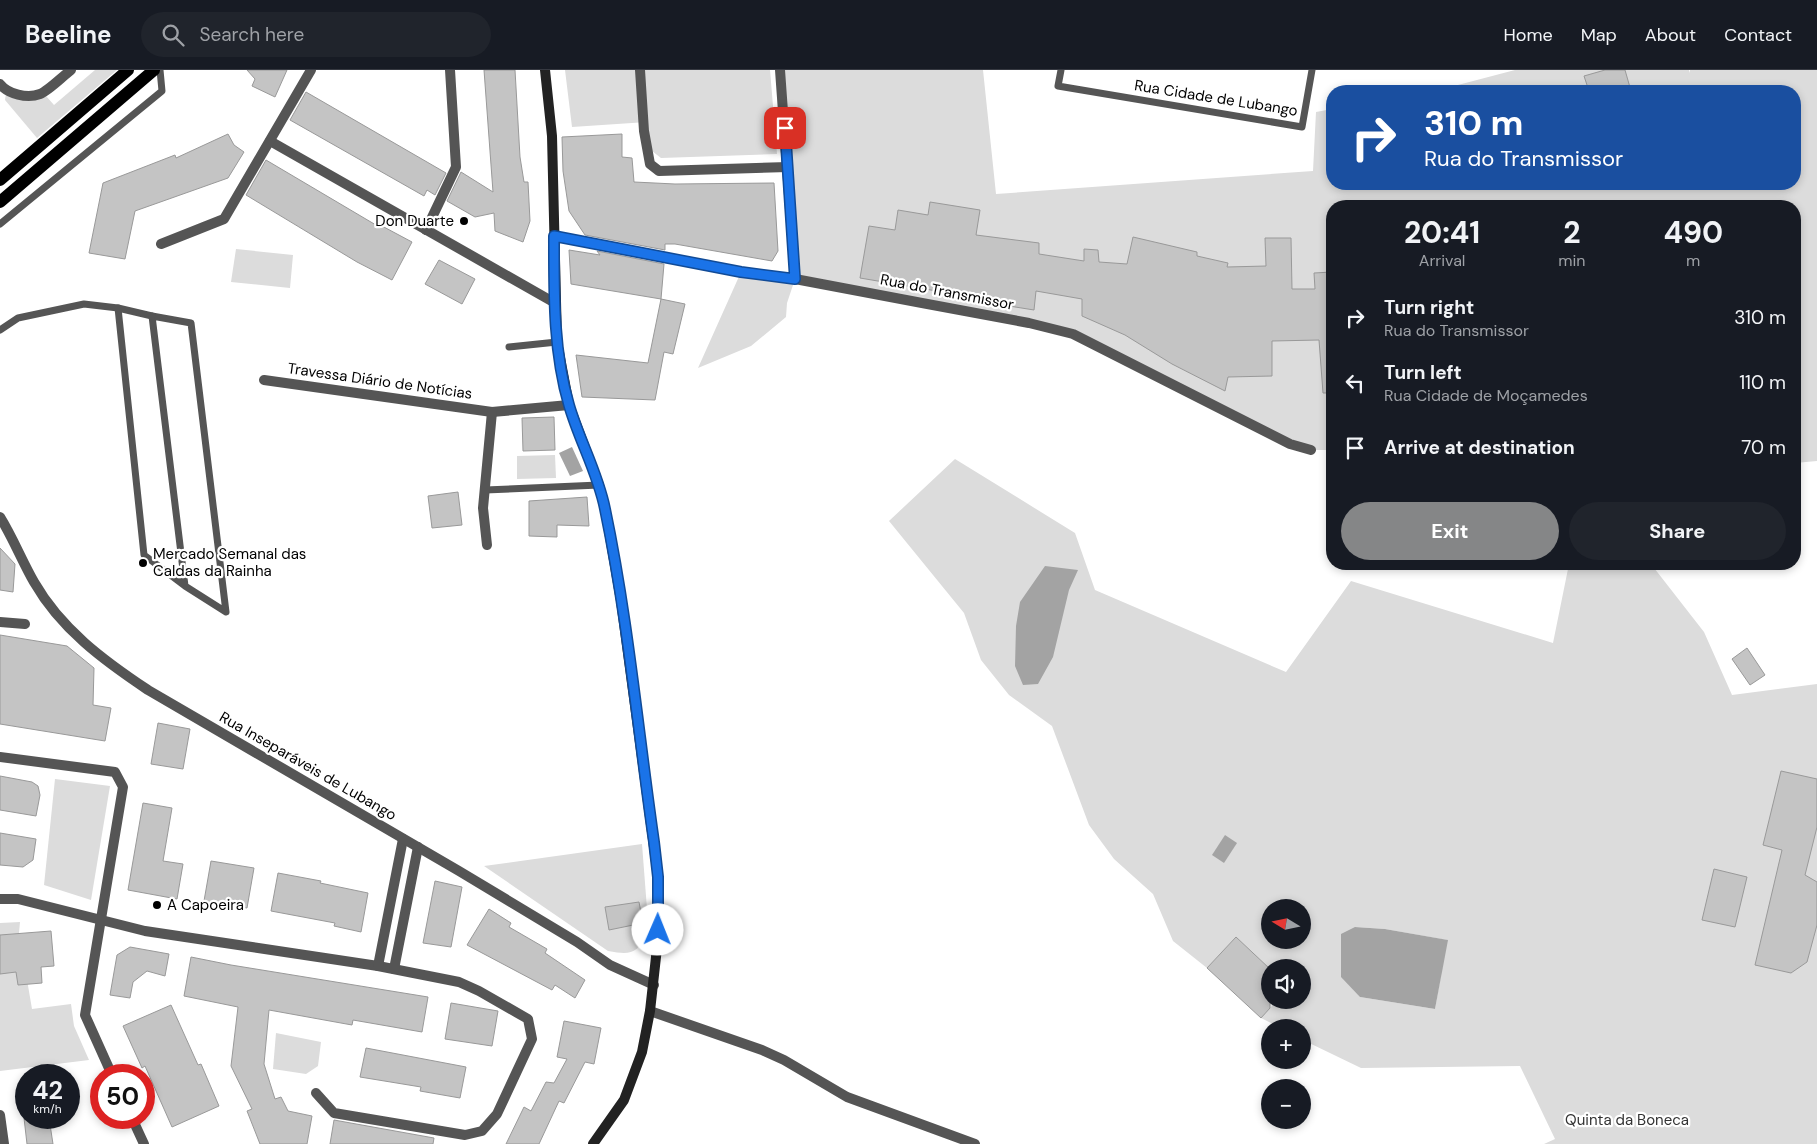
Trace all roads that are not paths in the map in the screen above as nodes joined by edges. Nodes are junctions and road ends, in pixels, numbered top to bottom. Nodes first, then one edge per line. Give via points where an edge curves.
1 (71, 70) edge
2 (128, 70) edge
3 (154, 70) edge
4 (160, 70) edge
5 (311, 70) edge
6 (450, 70) edge
7 (545, 70) edge
8 (640, 70) edge
9 (780, 70) edge
10 (1061, 70) edge
11 (1312, 70) edge
12 (0, 84) edge
13 (270, 141) junction
14 (788, 167) junction
15 (0, 180) edge
16 (0, 202) edge
17 (0, 224) edge
18 (426, 230) junction
19 (554, 236) junction
20 (162, 244) dead end
21 (795, 279) junction
22 (555, 303) junction
23 (118, 308) junction
24 (152, 316) junction
25 (0, 330) edge
26 (557, 342) junction
27 (509, 347) dead end
28 (264, 380) dead end
29 (569, 405) junction
30 (492, 412) junction
31 (1311, 450) dead end
32 (599, 485) junction
33 (485, 490) junction
34 (0, 517) edge
35 (487, 545) dead end
36 (185, 586) junction
37 (0, 622) edge
38 (25, 624) dead end
39 (0, 757) edge
40 (403, 839) junction
41 (418, 847) junction
42 (0, 899) edge
43 (101, 921) junction
44 (378, 966) junction
45 (394, 970) junction
46 (654, 985) junction
47 (650, 1011) junction
48 (107, 1064) edge
49 (316, 1094) dead end
50 (0, 1115) edge
51 (137, 1129) edge
52 (4, 1144) edge
53 (144, 1144) edge
54 (593, 1144) edge
55 (975, 1144) edge

1 - 12 street via 40,94 20,95
2 - 15 main road
3 - 16 main road
4 - 17 lane via 162,91
5 - 13 street
6 - 18 street via 456,167
7 - 19 main road via 552,136
8 - 14 street via 650,164 659,171
9 - 14 street
10 - 11 lane, Rua Cidade de Lubango via 1058,86 1302,127
13 - 18 street
13 - 20 street via 224,220
14 - 21 street
18 - 22 street
19 - 21 street, Rua do Transmissor via 741,272
19 - 22 main road
21 - 31 street, Rua do Transmissor via 1073,334 1290,444
22 - 26 main road
23 - 24 lane
23 - 25 lane via 84,304 18,318
23 - 36 lane via 144,554
24 - 36 lane
24 - 36 lane via 191,323 226,612
26 - 27 lane
26 - 29 main road
28 - 30 street, Travessa Diário de Notícias
29 - 30 street, Travessa Diário de Notícias
29 - 32 main road
30 - 33 street
32 - 33 lane
32 - 46 main road via 621,602 658,877
33 - 35 street
34 - 40 street, Rua Inseparáveis de Lubango via 44,599 91,650 148,690
37 - 38 street
39 - 43 street via 115,772 123,787
40 - 41 street, Rua Inseparáveis de Lubango
40 - 44 street
41 - 45 street
41 - 46 street, Rua Inseparáveis de Lubango via 610,965
42 - 43 street via 18,899
43 - 44 street via 145,931
43 - 48 street via 85,1015
44 - 45 street
45 - 49 street via 459,982 528,1019 532,1039 497,1114 482,1131 465,1135 334,1113
46 - 47 main road
47 - 54 main road via 642,1052 624,1100
47 - 55 street via 762,1050 847,1097
50 - 52 street
51 - 53 street

